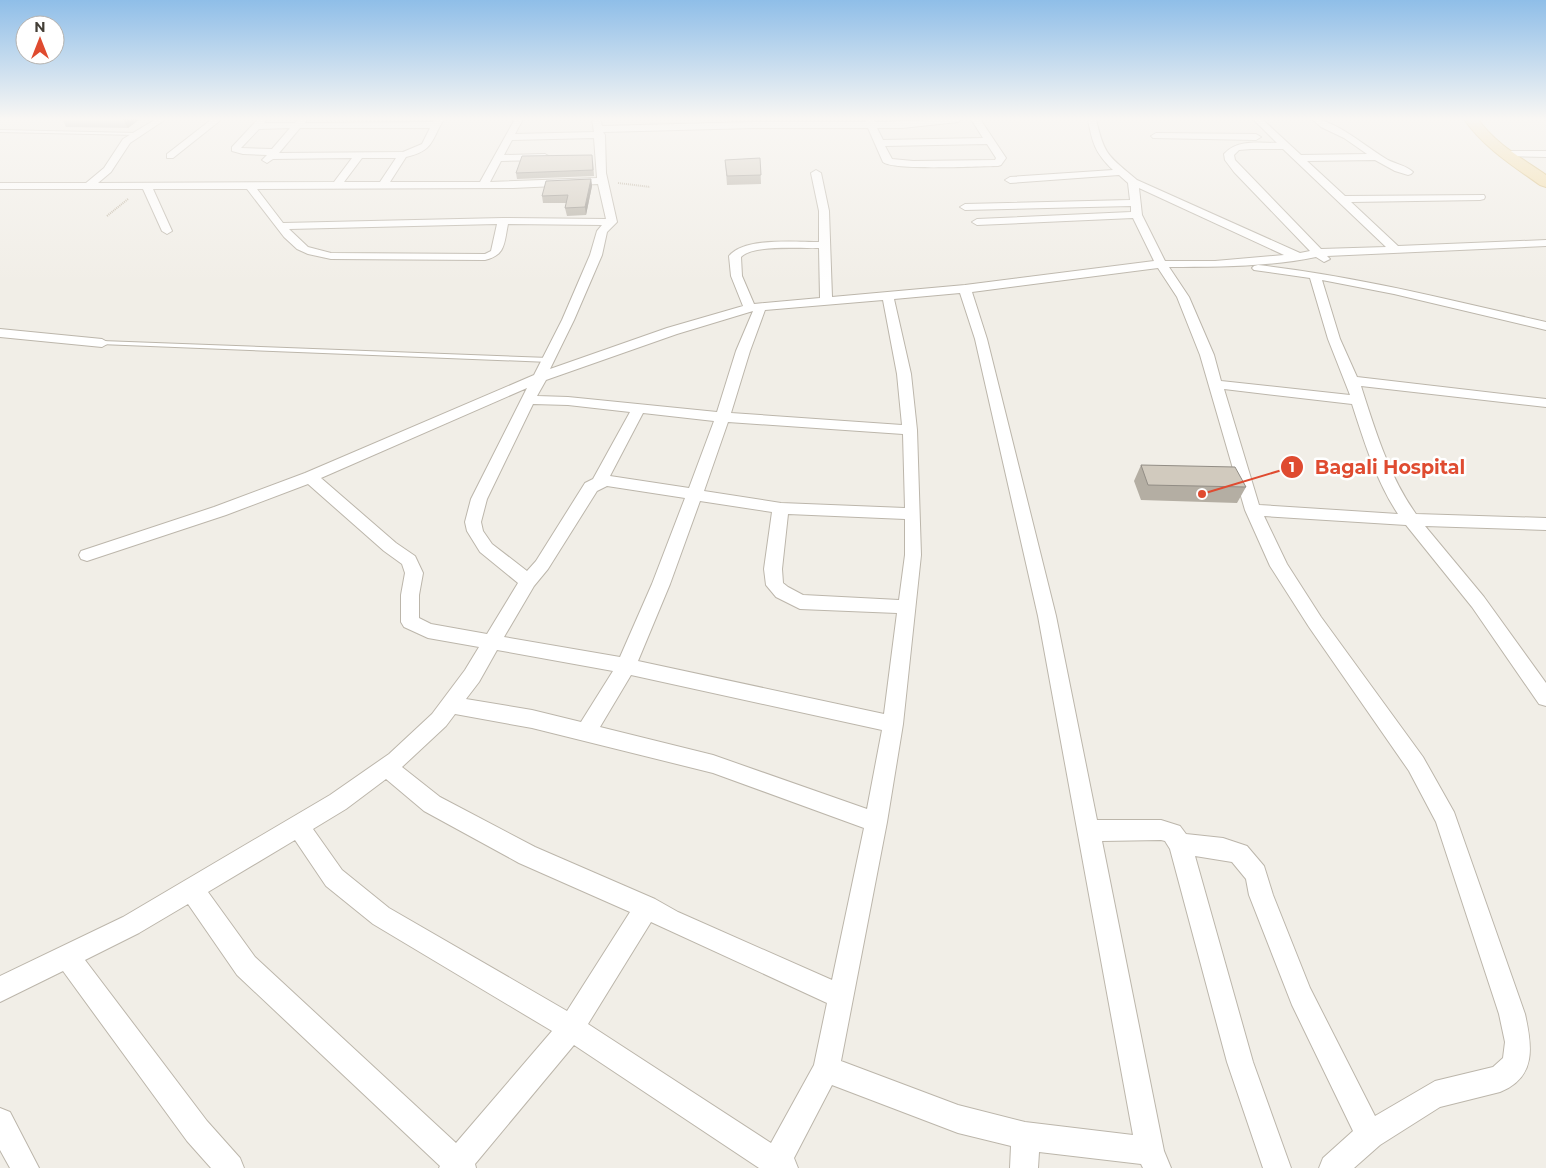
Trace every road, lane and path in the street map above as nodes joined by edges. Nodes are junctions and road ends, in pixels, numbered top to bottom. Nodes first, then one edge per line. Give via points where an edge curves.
1 (816, 173) dead end
2 (104, 174) edge
3 (345, 174) edge
4 (390, 174) edge
5 (490, 174) edge
6 (600, 174) edge
7 (1007, 174) edge
8 (1124, 174) edge
9 (1240, 174) edge
10 (1315, 174) edge
11 (1534, 174) edge
12 (1128, 177) junction
13 (602, 181) junction
14 (1546, 182) edge
15 (146, 185) junction
16 (484, 185) junction
17 (0, 186) edge
18 (88, 186) junction
19 (336, 186) junction
20 (382, 186) junction
21 (251, 187) junction
22 (650, 187) dead end
23 (1015, 193) junction
24 (1480, 197) dead end
25 (1342, 199) junction
26 (965, 207) dead end
27 (1136, 209) junction
28 (503, 222) junction
29 (612, 222) junction
30 (977, 222) dead end
31 (282, 226) junction
32 (167, 231) dead end
33 (1546, 243) edge
34 (824, 246) junction
35 (1395, 249) junction
36 (1318, 253) junction
37 (1299, 257) junction
38 (1161, 264) junction
39 (1215, 264) junction
40 (1315, 275) junction
41 (1348, 281) junction
42 (964, 289) junction
43 (888, 297) junction
44 (826, 300) junction
45 (756, 307) junction
46 (1546, 326) edge
47 (0, 333) edge
48 (102, 343) joint
49 (549, 360) junction
50 (541, 377) junction
51 (1352, 381) junction
52 (1215, 384) junction
53 (530, 400) junction
54 (1358, 400) junction
55 (1546, 403) edge
56 (639, 408) junction
57 (723, 417) junction
58 (910, 430) junction
59 (310, 477) junction
60 (599, 482) junction
61 (694, 495) junction
62 (781, 508) junction
63 (1253, 510) junction
64 (913, 514) junction
65 (1411, 520) junction
66 (1546, 524) edge
67 (87, 555) dead end
68 (528, 581) junction
69 (907, 607) junction
70 (492, 641) junction
71 (626, 666) junction
72 (1546, 698) edge
73 (450, 705) junction
74 (893, 724) junction
75 (586, 732) junction
76 (386, 767) junction
77 (876, 822) junction
78 (298, 826) junction
79 (1088, 831) junction
80 (1180, 844) junction
81 (191, 889) junction
82 (647, 907) junction
83 (68, 957) junction
84 (0, 989) edge
85 (842, 997) junction
86 (571, 1028) junction
87 (826, 1069) junction
88 (0, 1122) edge
89 (1370, 1135) junction
90 (1025, 1136) junction
91 (1154, 1160) edge
92 (778, 1166) edge
93 (457, 1167) edge
94 (25, 1168) edge
95 (230, 1168) edge
96 (1024, 1168) edge
97 (1277, 1168) edge
98 (1333, 1168) edge

1 - 34 street via 824,211
2 - 18 street
3 - 19 street
4 - 20 street
5 - 16 street
6 - 13 street
7 - 23 street
8 - 12 street
9 - 36 street
10 - 25 street
11 - 14 main road
12 - 23 street
12 - 27 street
12 - 37 street
13 - 16 street
13 - 22 path
13 - 29 street
15 - 18 street
15 - 21 street
15 - 32 street
16 - 20 street
17 - 18 street
19 - 20 street
19 - 21 street
21 - 31 street
23 - 26 street
23 - 27 street
24 - 25 street
25 - 35 street
27 - 30 street via 1056,220
27 - 38 street
28 - 29 street
28 - 31 street
28 - 31 street via 496,252 492,256 469,258 331,256 300,246
29 - 49 street via 602,231 596,255
33 - 35 street
34 - 44 street
34 - 45 street via 755,246 738,251 736,270
35 - 36 street
36 - 37 street
36 - 41 street
37 - 39 street
38 - 39 street
38 - 42 street
38 - 52 street via 1183,297 1207,355
39 - 40 street
40 - 41 street
40 - 51 street via 1334,339
41 - 46 street
42 - 43 street
42 - 79 street via 981,339 1047,616
43 - 44 street
43 - 58 street via 904,374
44 - 45 street
45 - 50 street via 672,331
45 - 57 street
47 - 48 street
48 - 49 lane
49 - 50 street
50 - 53 street
50 - 59 street
51 - 54 street
51 - 55 street
52 - 54 street
52 - 63 street
53 - 56 street
53 - 68 street via 479,499 473,521 476,535 491,553
54 - 65 street via 1388,482
56 - 57 street
56 - 60 street
57 - 58 street
57 - 61 street
58 - 64 street
59 - 67 street
59 - 70 street via 409,560 414,573 410,622 428,631
60 - 61 street
60 - 68 street via 591,487 542,565
61 - 62 street
61 - 71 street
62 - 64 street
62 - 69 street via 773,569 775,585 782,592 800,602
63 - 65 street
63 - 89 street via 1279,566 1416,764 1446,819 1512,1014 1518,1042 1515,1064 1500,1079 1435,1095
64 - 69 street via 913,555
65 - 66 street
65 - 72 street via 1478,602
68 - 70 street
69 - 74 street
70 - 71 street
70 - 73 street
71 - 74 street
71 - 75 street
73 - 75 street
73 - 76 street via 439,720
74 - 77 street
75 - 77 street via 712,764
76 - 78 street
76 - 82 street via 432,804 518,850
77 - 85 street
78 - 81 street
78 - 86 street via 334,878 381,916
79 - 80 street via 1162,830 1172,833
79 - 91 street
80 - 89 street via 1239,854 1256,874 1261,895 1301,996
80 - 97 street via 1240,1062
81 - 83 street
81 - 93 street via 246,966
82 - 85 street
82 - 86 street
83 - 84 street
83 - 95 street via 197,1130
85 - 87 street
86 - 92 street
86 - 93 street
87 - 90 street via 958,1119
87 - 92 street
88 - 94 street
89 - 98 street
90 - 91 street
90 - 96 street

